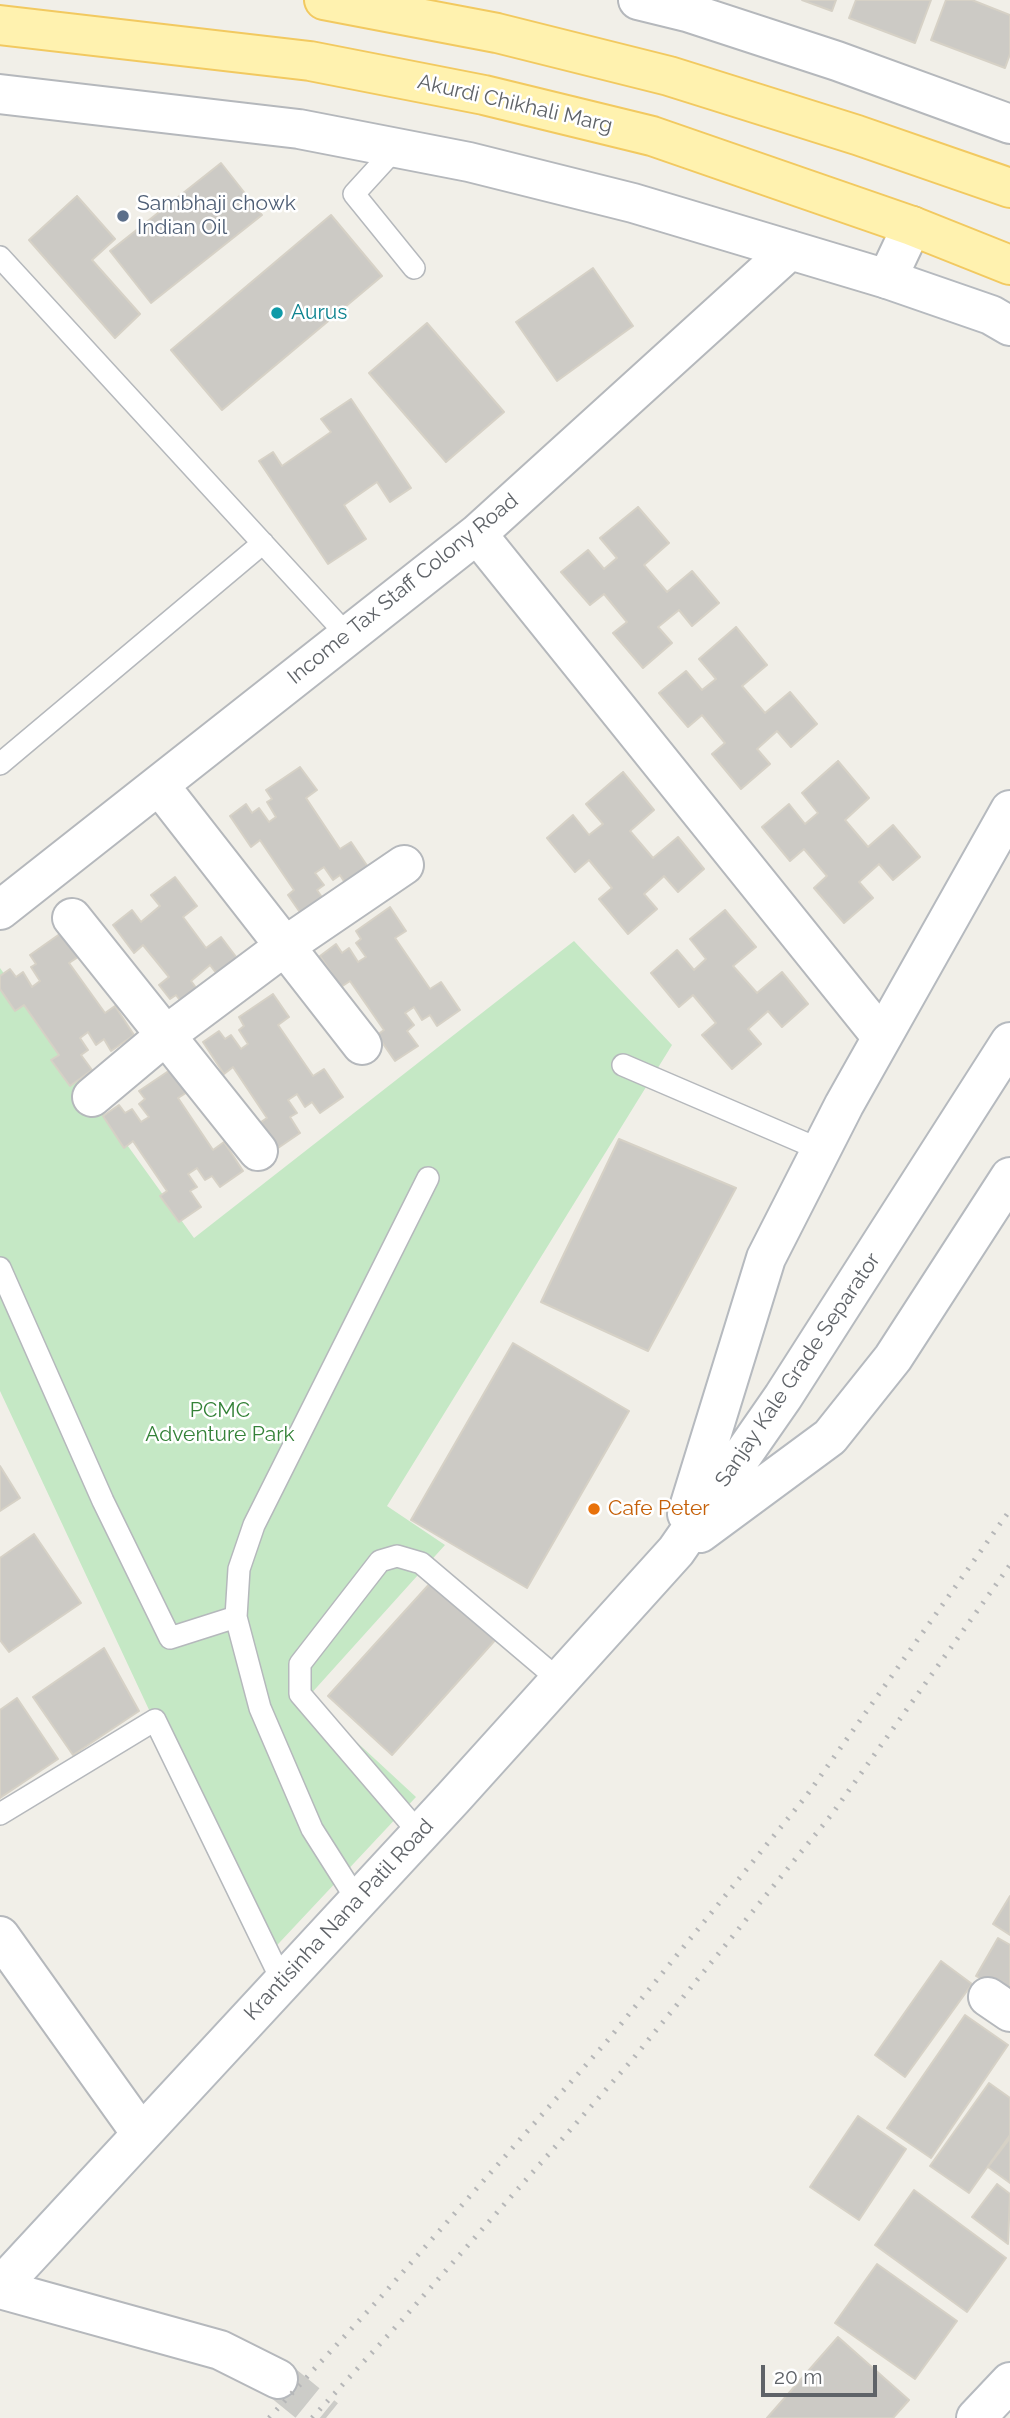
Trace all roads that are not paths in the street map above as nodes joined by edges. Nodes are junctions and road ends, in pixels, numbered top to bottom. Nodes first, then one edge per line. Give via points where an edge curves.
1 (324, 0) edge
2 (638, 0) edge
3 (0, 25) edge
4 (0, 94) edge
5 (1010, 124) edge
6 (396, 148) junction
7 (1008, 183) edge
8 (912, 226) junction
9 (790, 250) junction
10 (0, 257) edge
11 (1010, 265) edge
12 (414, 268) dead end
13 (887, 279) junction
14 (1010, 326) edge
15 (477, 534) junction
16 (262, 543) junction
17 (348, 636) junction
18 (0, 764) edge
19 (159, 785) junction
20 (1010, 810) edge
21 (404, 865) dead end
22 (0, 910) edge
23 (72, 918) dead end
24 (285, 946) junction
25 (166, 1035) junction
26 (881, 1036) junction
27 (1010, 1042) edge
28 (362, 1045) dead end
29 (623, 1065) dead end
30 (92, 1097) dead end
31 (821, 1150) junction
32 (258, 1151) dead end
33 (1010, 1177) edge
34 (428, 1178) dead end
35 (0, 1268) edge
36 (676, 1551) junction
37 (236, 1616) junction
38 (559, 1680) junction
39 (0, 1814) edge
40 (420, 1834) junction
41 (357, 1900) junction
42 (0, 1936) edge
43 (282, 1981) junction
44 (140, 2133) junction
45 (0, 2288) edge
46 (278, 2379) tunnel mouth
47 (1010, 2382) edge
48 (976, 2418) edge

1 - 7 main road via 498,33 669,76
2 - 5 street via 837,61
3 - 8 main road, Akurdi Chikhali Marg via 310,61 484,94 652,136
4 - 6 street via 299,129
6 - 9 street via 633,203
6 - 12 lane via 354,194
8 - 11 main road, Akurdi Chikhali Marg
8 - 13 street
9 - 13 street
9 - 15 street, Income Tax Staff Colony Road
10 - 16 lane
13 - 14 street
15 - 17 street, Income Tax Staff Colony Road
15 - 26 street
16 - 17 lane
16 - 18 lane
17 - 19 street, Income Tax Staff Colony Road
19 - 22 street, Income Tax Staff Colony Road
19 - 24 street
20 - 26 street
21 - 24 street
23 - 25 street
24 - 25 street
24 - 28 street
25 - 30 street
25 - 32 street
26 - 31 street
27 - 36 street, Sanjay Kale Grade Separator via 783,1396
29 - 31 lane
31 - 36 street via 766,1258
33 - 36 street, Sanjay Kale Grade Separator via 893,1358 830,1437
34 - 37 lane via 254,1525 239,1569
35 - 37 lane via 170,1638
36 - 38 street, Krantisinha Nana Patil Road
37 - 41 lane via 260,1707 312,1829
38 - 40 street, Krantisinha Nana Patil Road
38 - 40 lane via 421,1563 397,1556 380,1561 300,1664 300,1694
39 - 43 lane via 155,1720
40 - 41 street, Krantisinha Nana Patil Road
41 - 43 street, Krantisinha Nana Patil Road
42 - 44 street
43 - 44 street, Krantisinha Nana Patil Road
44 - 45 street, Krantisinha Nana Patil Road
45 - 46 street via 220,2350
47 - 48 street

